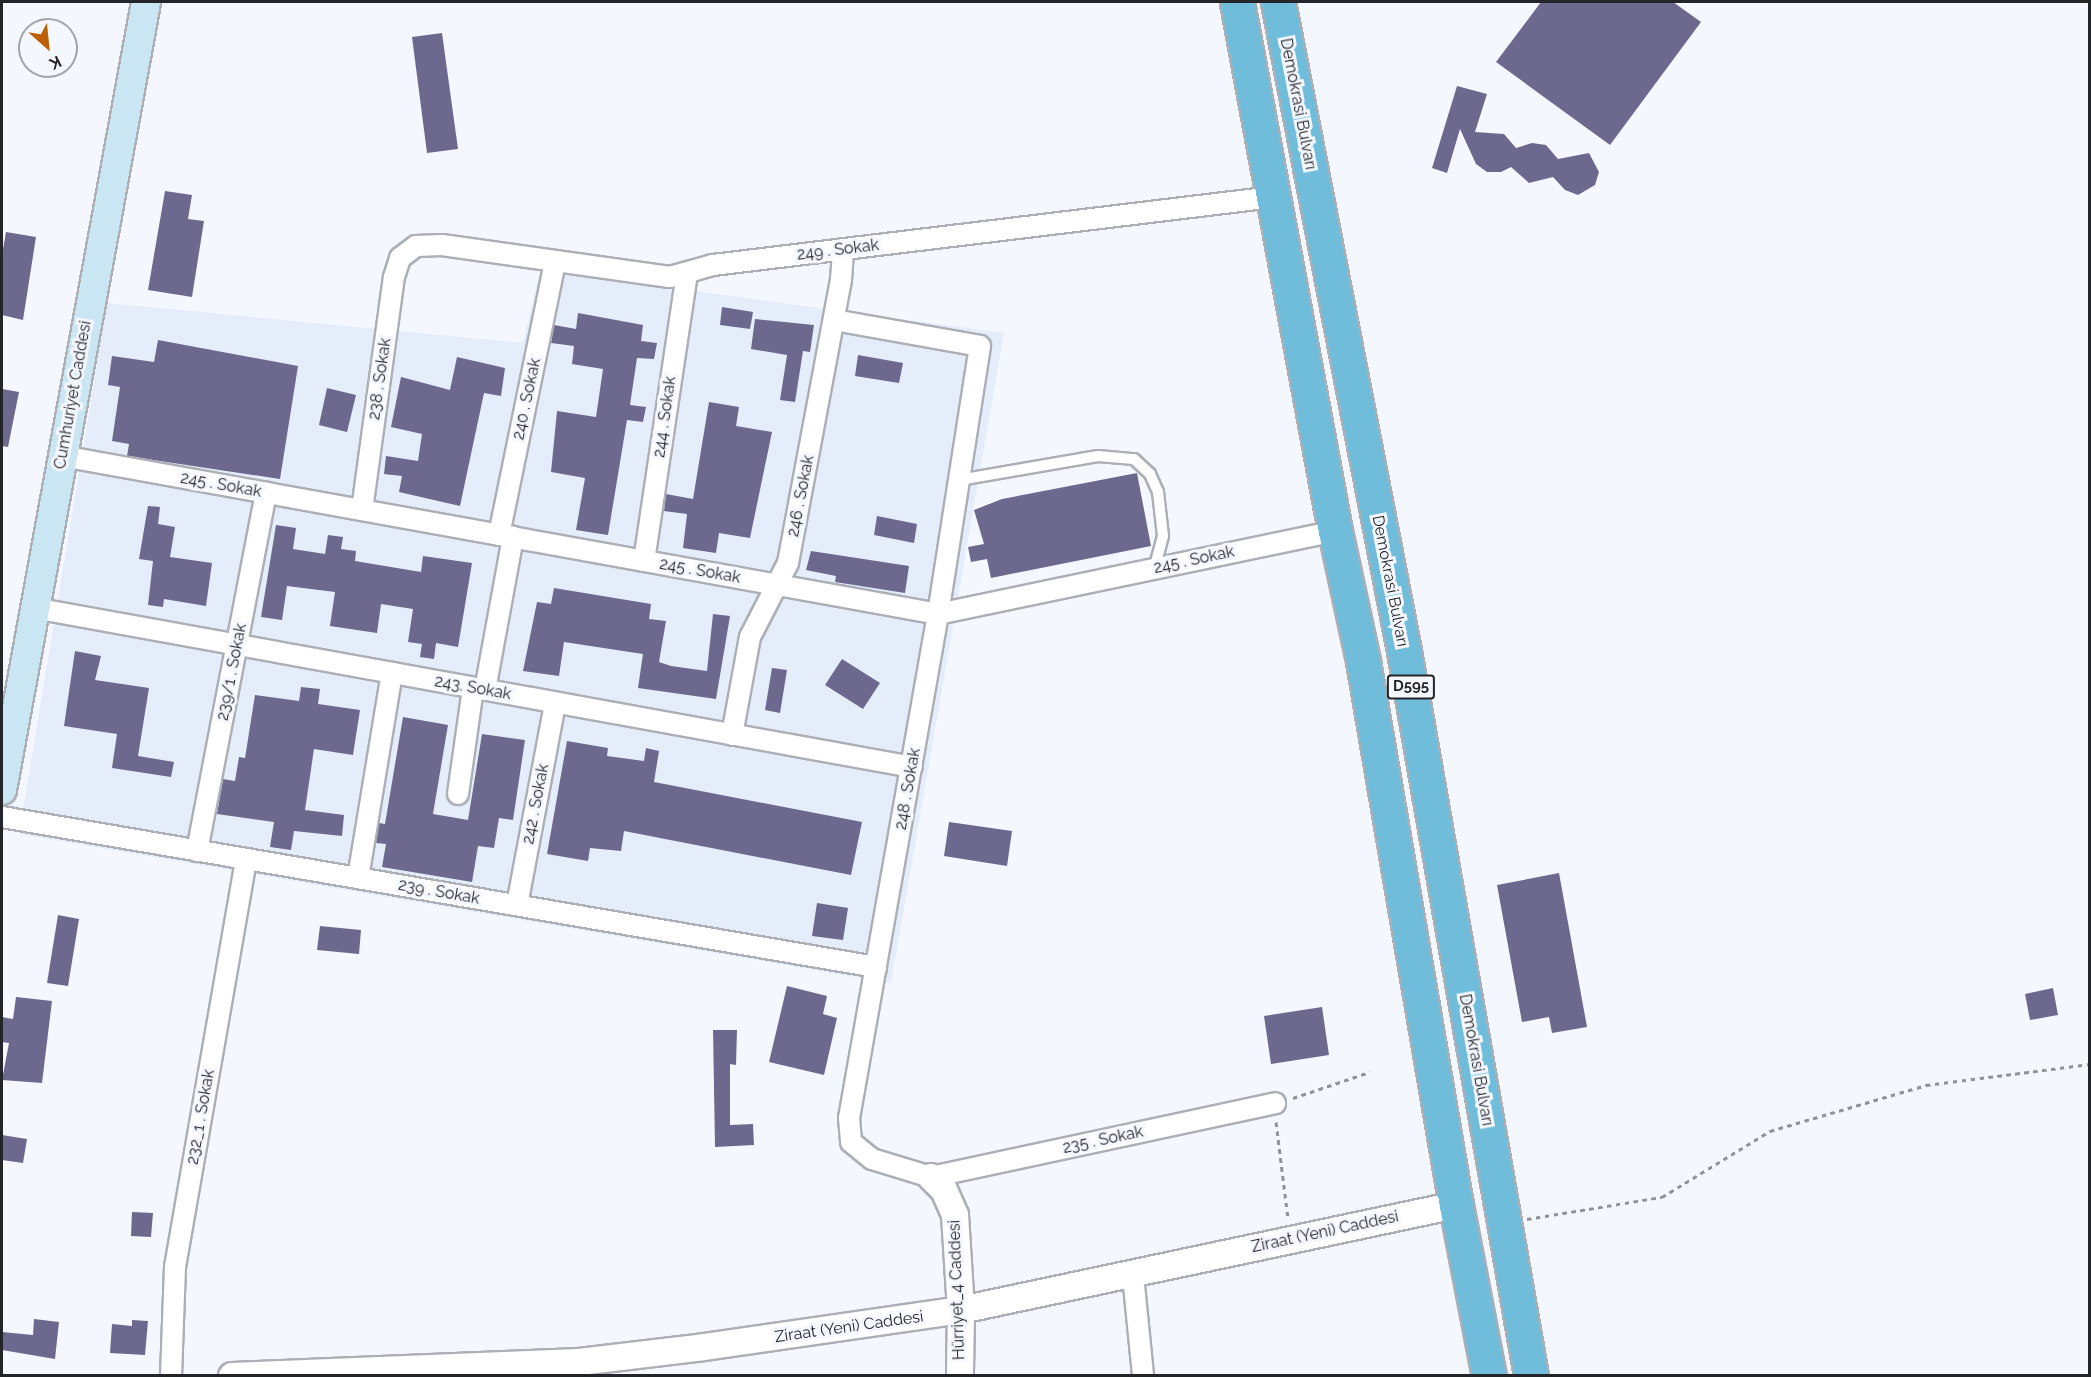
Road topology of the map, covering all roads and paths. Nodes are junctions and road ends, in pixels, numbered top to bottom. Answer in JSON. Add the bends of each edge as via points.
{"nodes":[{"id":1,"x":146,"y":2,"type":"edge"},
{"id":2,"x":1237,"y":2,"type":"edge"},
{"id":3,"x":1278,"y":2,"type":"edge"},
{"id":4,"x":1273,"y":197,"type":"junction"},
{"id":5,"x":843,"y":249,"type":"junction"},
{"id":6,"x":406,"y":251,"type":"joint"},
{"id":7,"x":555,"y":262,"type":"junction"},
{"id":8,"x":687,"y":273,"type":"junction"},
{"id":9,"x":834,"y":320,"type":"junction"},
{"id":10,"x":62,"y":456,"type":"junction"},
{"id":11,"x":959,"y":480,"type":"junction"},
{"id":12,"x":266,"y":493,"type":"junction"},
{"id":13,"x":362,"y":510,"type":"junction"},
{"id":14,"x":1335,"y":531,"type":"junction"},
{"id":15,"x":506,"y":536,"type":"junction"},
{"id":16,"x":644,"y":561,"type":"junction"},
{"id":17,"x":1154,"y":569,"type":"junction"},
{"id":18,"x":778,"y":585,"type":"junction"},
{"id":19,"x":34,"y":608,"type":"junction"},
{"id":20,"x":938,"y":614,"type":"junction"},
{"id":21,"x":237,"y":644,"type":"junction"},
{"id":22,"x":392,"y":673,"type":"junction"},
{"id":23,"x":479,"y":689,"type":"junction"},
{"id":24,"x":555,"y":703,"type":"junction"},
{"id":25,"x":732,"y":735,"type":"junction"},
{"id":26,"x":912,"y":767,"type":"junction"},
{"id":27,"x":2,"y":790,"type":"edge"},
{"id":28,"x":458,"y":794,"type":"dead end"},
{"id":29,"x":2,"y":817,"type":"edge"},
{"id":30,"x":197,"y":851,"type":"junction"},
{"id":31,"x":246,"y":860,"type":"junction"},
{"id":32,"x":358,"y":878,"type":"junction"},
{"id":33,"x":517,"y":905,"type":"junction"},
{"id":34,"x":876,"y":967,"type":"junction"},
{"id":35,"x":2090,"y":1064,"type":"edge"},
{"id":36,"x":1370,"y":1072,"type":"dead end"},
{"id":37,"x":1275,"y":1103,"type":"junction"},
{"id":38,"x":932,"y":1177,"type":"junction"},
{"id":39,"x":1456,"y":1205,"type":"junction"},
{"id":40,"x":1504,"y":1223,"type":"junction"},
{"id":41,"x":1290,"y":1239,"type":"junction"},
{"id":42,"x":1133,"y":1275,"type":"junction"},
{"id":43,"x":961,"y":1310,"type":"junction"},
{"id":44,"x":171,"y":1376,"type":"edge"},
{"id":45,"x":232,"y":1376,"type":"edge"},
{"id":46,"x":960,"y":1376,"type":"edge"},
{"id":47,"x":1143,"y":1376,"type":"edge"},
{"id":48,"x":1489,"y":1376,"type":"edge"},
{"id":49,"x":1532,"y":1376,"type":"edge"}],
"edges":[{"from":1,"to":10,"type":"main road","name":"Cumhuriyet Caddesi"},
{"from":2,"to":4,"type":"highway","number":"D595"},
{"from":3,"to":40,"type":"highway","name":"Demokrasi Bulvarı","number":"D595","via":[[1404,651]]},
{"from":4,"to":5,"type":"street","name":"249 . Sokak"},
{"from":4,"to":14,"type":"highway","number":"D595"},
{"from":5,"to":8,"type":"street","name":"249 . Sokak","via":[[713,265]]},
{"from":5,"to":9,"type":"street","name":"246 . Sokak"},
{"from":6,"to":7,"type":"street","name":"249 . Sokak","via":[[442,246]]},
{"from":6,"to":13,"type":"street","name":"238 . Sokak","via":[[394,277]]},
{"from":7,"to":8,"type":"street","name":"249 . Sokak","via":[[656,277]]},
{"from":7,"to":15,"type":"street","name":"240 . Sokak"},
{"from":8,"to":16,"type":"street","name":"244 . Sokak"},
{"from":9,"to":11,"type":"street","name":"248 . Sokak","via":[[980,346]]},
{"from":9,"to":18,"type":"street","name":"246 . Sokak","via":[[788,563]]},
{"from":10,"to":12,"type":"street","name":"245 . Sokak"},
{"from":10,"to":19,"type":"main road","name":"Cumhuriyet Caddesi"},
{"from":11,"to":17,"type":"lane","via":[[1098,456],[1134,459],[1150,474],[1158,492],[1163,536]]},
{"from":11,"to":20,"type":"street","name":"248 . Sokak"},
{"from":12,"to":13,"type":"street","name":"245 . Sokak"},
{"from":12,"to":21,"type":"street","name":"239/1 . Sokak"},
{"from":13,"to":15,"type":"street","name":"245 . Sokak"},
{"from":14,"to":17,"type":"street","name":"245 . Sokak"},
{"from":14,"to":39,"type":"highway","number":"D595","via":[[1363,661]]},
{"from":15,"to":16,"type":"street","name":"245 . Sokak"},
{"from":15,"to":23,"type":"street","name":"240 . Sokak"},
{"from":16,"to":18,"type":"street","name":"245 . Sokak"},
{"from":17,"to":20,"type":"street","name":"245 . Sokak"},
{"from":18,"to":20,"type":"street","name":"245 . Sokak"},
{"from":18,"to":25,"type":"street","name":"246 . Sokak","via":[[762,608],[750,637]]},
{"from":19,"to":21,"type":"street","name":"243. Sokak"},
{"from":19,"to":27,"type":"main road","name":"Cumhuriyet Caddesi"},
{"from":20,"to":26,"type":"street","name":"248 . Sokak"},
{"from":21,"to":22,"type":"street","name":"243. Sokak"},
{"from":21,"to":30,"type":"street","name":"239/1 . Sokak"},
{"from":22,"to":23,"type":"street","name":"243. Sokak"},
{"from":22,"to":32,"type":"street"},
{"from":23,"to":24,"type":"street","name":"243. Sokak"},
{"from":23,"to":28,"type":"street","name":"240 . Sokak"},
{"from":24,"to":25,"type":"street","name":"243. Sokak"},
{"from":24,"to":33,"type":"street","name":"242 . Sokak"},
{"from":25,"to":26,"type":"street","name":"243. Sokak"},
{"from":26,"to":34,"type":"street","name":"248 . Sokak"},
{"from":29,"to":30,"type":"street","name":"239 . Sokak"},
{"from":30,"to":31,"type":"street","name":"239 . Sokak"},
{"from":31,"to":32,"type":"street","name":"239 . Sokak"},
{"from":31,"to":44,"type":"street","name":"232_1 . Sokak","via":[[175,1267]]},
{"from":32,"to":33,"type":"street","name":"239 . Sokak"},
{"from":33,"to":34,"type":"street","name":"239 . Sokak"},
{"from":34,"to":38,"type":"street","name":"248 . Sokak","via":[[849,1118],[852,1142],[872,1159]]},
{"from":35,"to":40,"type":"path","via":[[1926,1085],[1770,1131],[1662,1197]]},
{"from":36,"to":37,"type":"path"},
{"from":37,"to":38,"type":"street","name":"235 . Sokak"},
{"from":37,"to":41,"type":"path"},
{"from":38,"to":43,"type":"street","name":"Hürriyet_4 Caddesi","via":[[951,1202],[955,1215]]},
{"from":39,"to":41,"type":"street","name":"Ziraat (Yeni) Caddesi"},
{"from":39,"to":48,"type":"highway","number":"D595"},
{"from":40,"to":49,"type":"highway","name":"Demokrasi Bulvarı","number":"D595"},
{"from":41,"to":42,"type":"street","name":"Ziraat (Yeni) Caddesi"},
{"from":42,"to":43,"type":"street","name":"Ziraat (Yeni) Caddesi"},
{"from":42,"to":47,"type":"street"},
{"from":43,"to":45,"type":"street","name":"Ziraat (Yeni) Caddesi","via":[[579,1362]]},
{"from":43,"to":46,"type":"street","name":"Hürriyet_4 Caddesi"}]}
